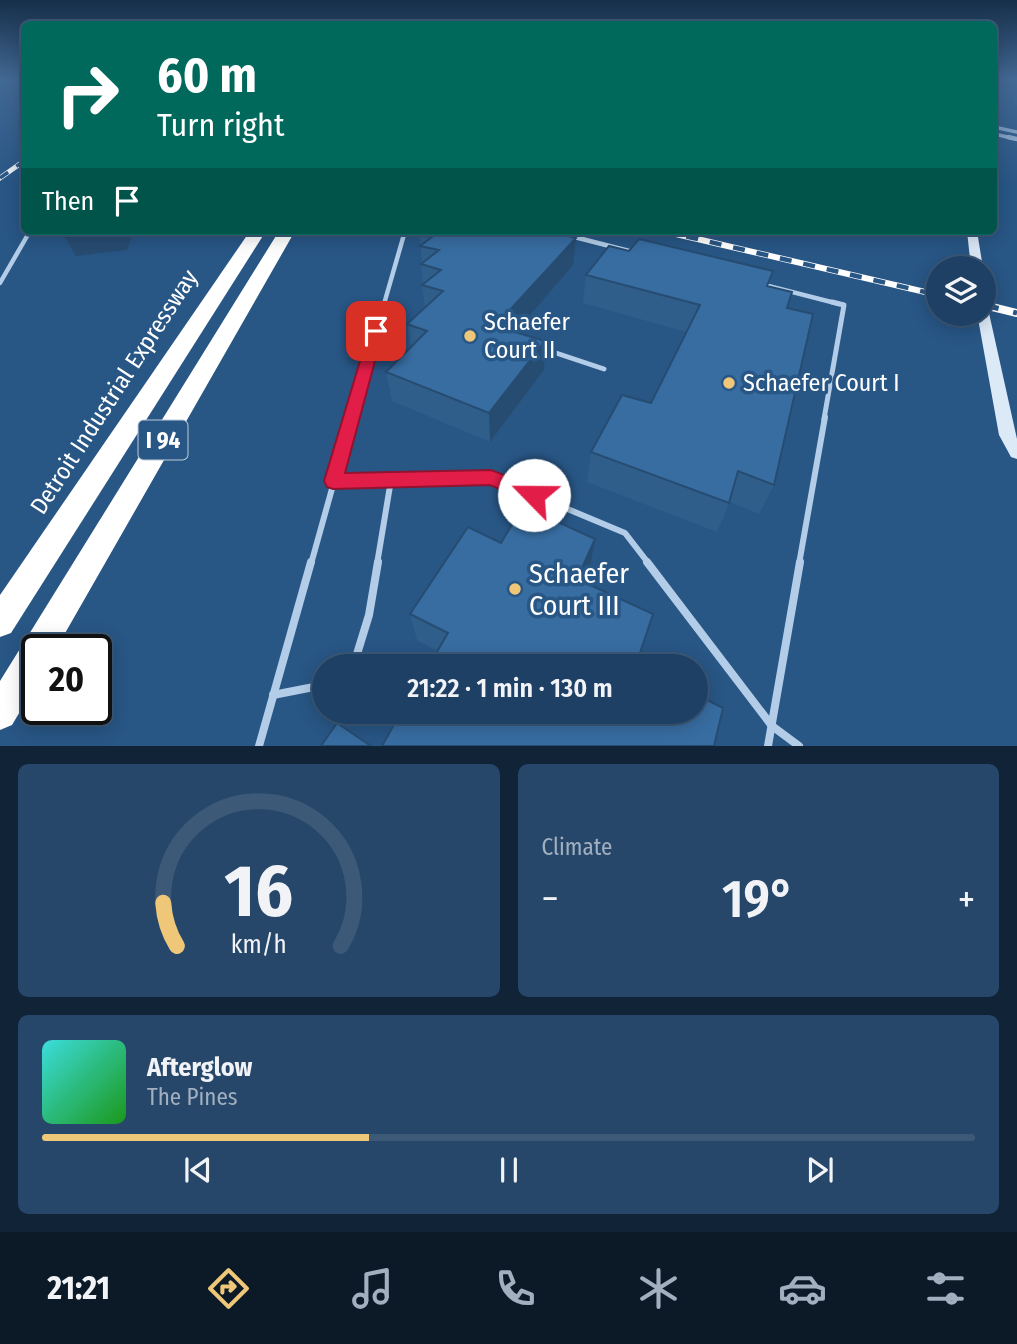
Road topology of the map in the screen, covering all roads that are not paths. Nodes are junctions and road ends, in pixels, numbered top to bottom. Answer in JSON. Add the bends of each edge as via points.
{"nodes":[{"id":1,"x":997,"y":128,"type":"edge"},
{"id":2,"x":1017,"y":132,"type":"edge"},
{"id":3,"x":997,"y":135,"type":"edge"},
{"id":4,"x":1017,"y":139,"type":"edge"},
{"id":5,"x":28,"y":235,"type":"edge"},
{"id":6,"x":255,"y":235,"type":"edge"},
{"id":7,"x":285,"y":235,"type":"edge"},
{"id":8,"x":404,"y":235,"type":"edge"},
{"id":9,"x":566,"y":235,"type":"edge"},
{"id":10,"x":973,"y":235,"type":"edge"},
{"id":11,"x":644,"y":255,"type":"edge"},
{"id":12,"x":975,"y":256,"type":"edge"},
{"id":13,"x":751,"y":281,"type":"edge"},
{"id":14,"x":0,"y":283,"type":"edge"},
{"id":15,"x":986,"y":326,"type":"edge"},
{"id":16,"x":553,"y":352,"type":"dead end"},
{"id":17,"x":604,"y":369,"type":"dead end"},
{"id":18,"x":1017,"y":453,"type":"edge"},
{"id":19,"x":391,"y":480,"type":"junction"},
{"id":20,"x":333,"y":481,"type":"junction"},
{"id":21,"x":0,"y":622,"type":"edge"},
{"id":22,"x":47,"y":634,"type":"edge"},
{"id":23,"x":357,"y":654,"type":"edge"},
{"id":24,"x":21,"y":677,"type":"edge"},
{"id":25,"x":312,"y":687,"type":"edge"},
{"id":26,"x":273,"y":695,"type":"junction"},
{"id":27,"x":0,"y":713,"type":"edge"},
{"id":28,"x":772,"y":726,"type":"junction"},
{"id":29,"x":259,"y":746,"type":"edge"},
{"id":30,"x":768,"y":746,"type":"edge"},
{"id":31,"x":799,"y":746,"type":"edge"}],
"edges":[{"from":1,"to":2,"type":"street"},
{"from":3,"to":4,"type":"street"},
{"from":5,"to":14,"type":"lane"},
{"from":6,"to":21,"type":"highway","name":"Detroit Industrial Expressway","number":"I 94"},
{"from":7,"to":22,"type":"highway","number":"I 94"},
{"from":8,"to":20,"type":"lane"},
{"from":9,"to":11,"type":"lane"},
{"from":10,"to":12,"type":"main road"},
{"from":13,"to":28,"type":"lane","via":[[844,305]]},
{"from":15,"to":18,"type":"main road","via":[[1007,435]]},
{"from":16,"to":17,"type":"lane"},
{"from":19,"to":20,"type":"lane"},
{"from":19,"to":23,"type":"lane","via":[[369,615]]},
{"from":19,"to":28,"type":"lane","via":[[491,477],[625,533]]},
{"from":20,"to":26,"type":"lane"},
{"from":24,"to":27,"type":"highway","number":"I 94"},
{"from":25,"to":26,"type":"lane"},
{"from":26,"to":29,"type":"lane"},
{"from":28,"to":30,"type":"lane"},
{"from":28,"to":31,"type":"lane"}]}
